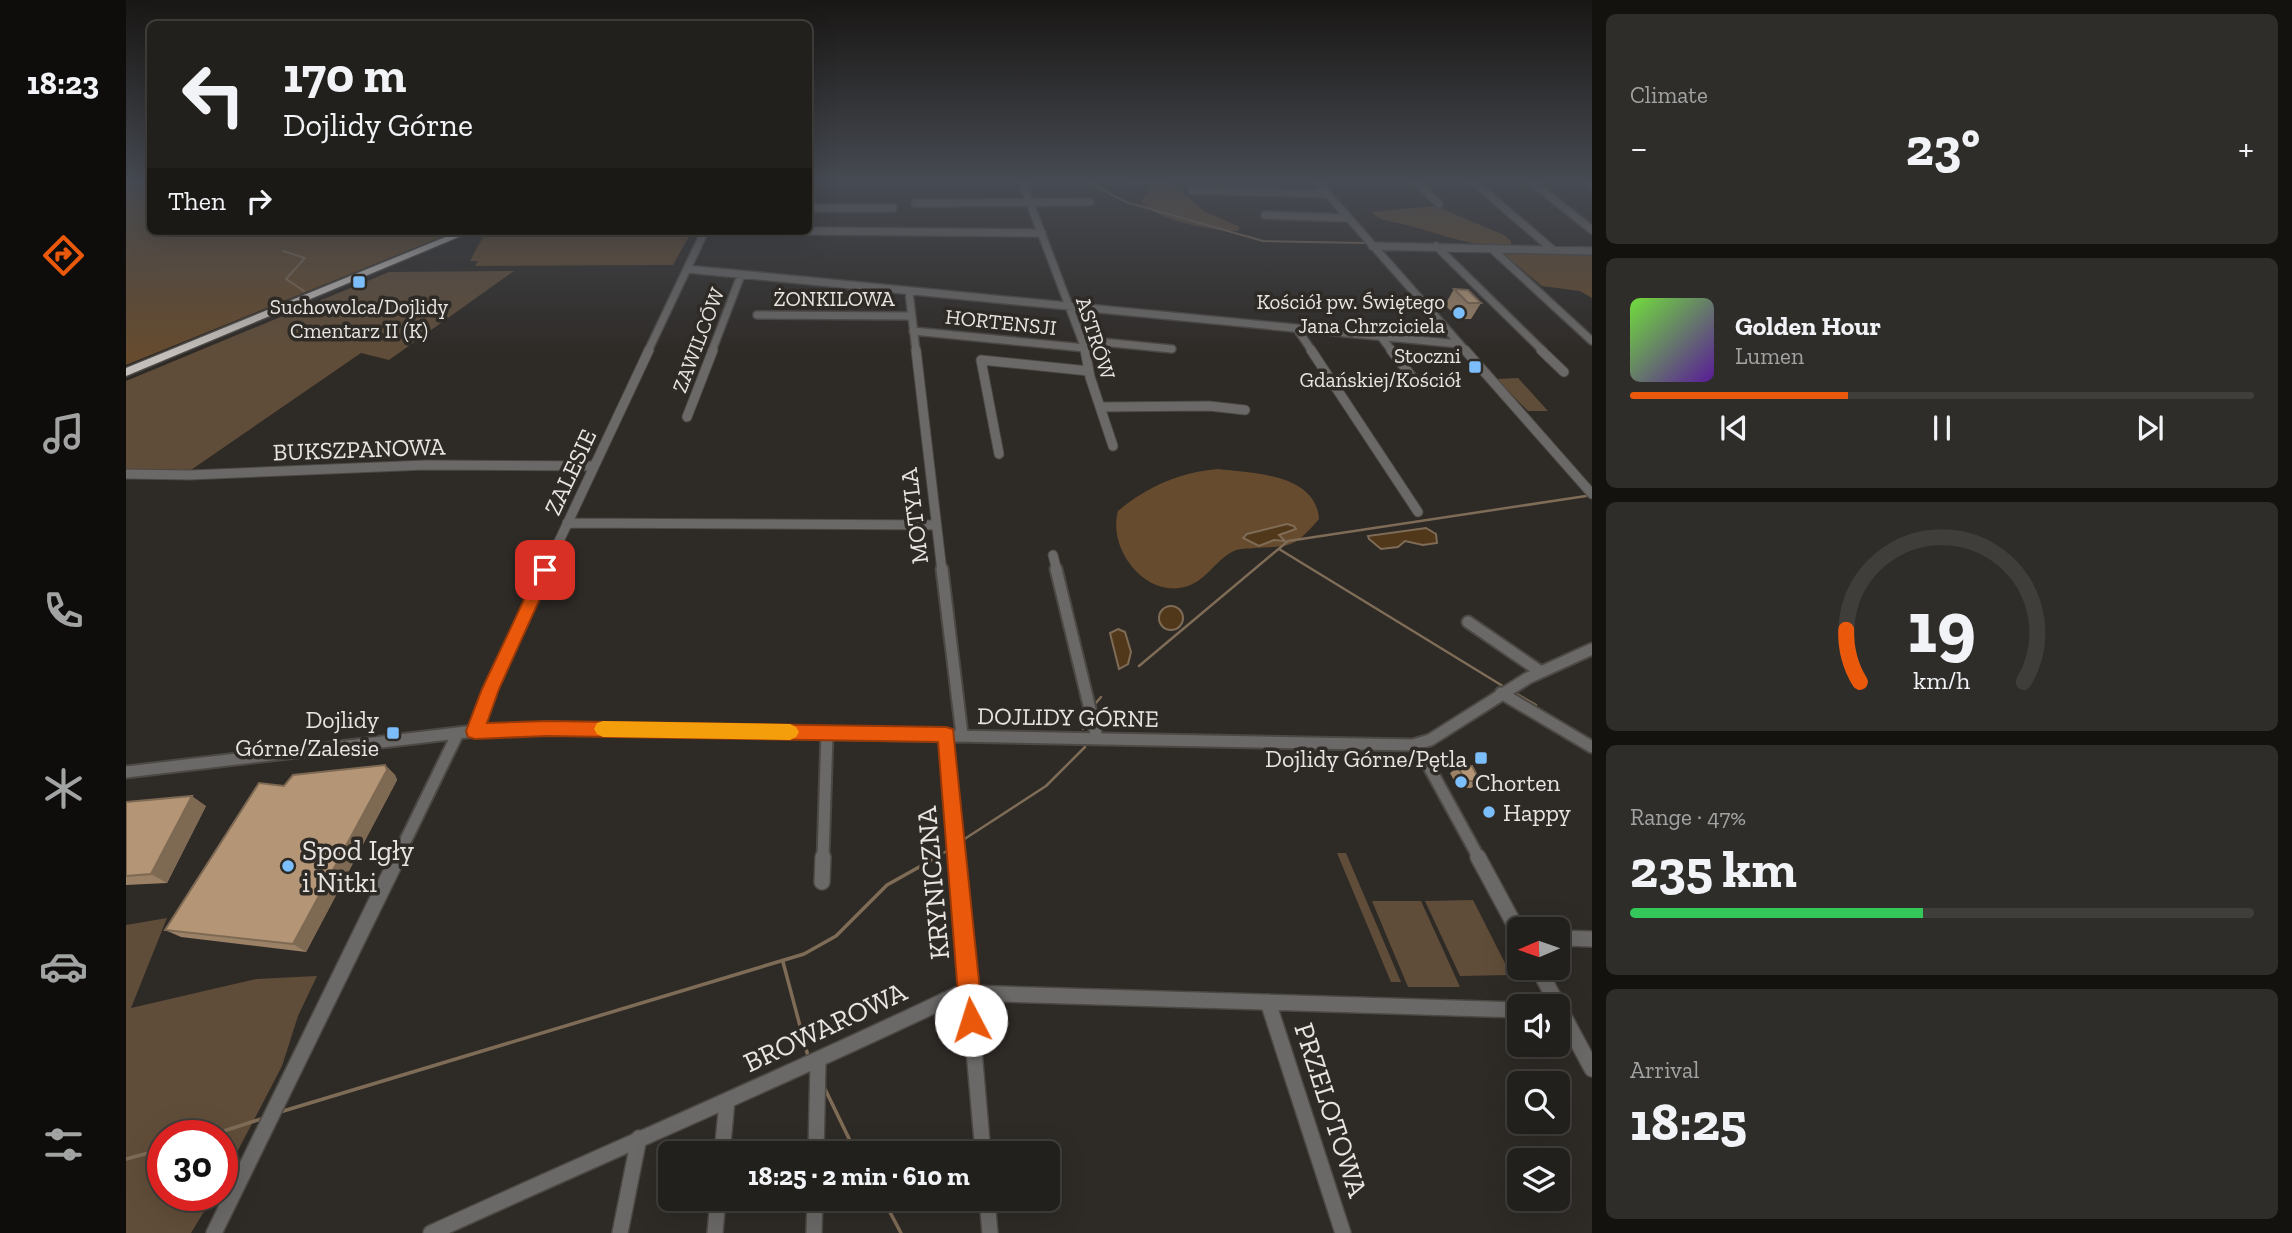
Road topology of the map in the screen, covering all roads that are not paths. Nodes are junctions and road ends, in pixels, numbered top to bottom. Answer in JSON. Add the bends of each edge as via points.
{"nodes":[{"id":1,"x":447,"y":240,"type":"edge"},
{"id":2,"x":701,"y":240,"type":"edge"},
{"id":3,"x":1044,"y":240,"type":"edge"},
{"id":4,"x":1366,"y":240,"type":"edge"},
{"id":5,"x":1541,"y":240,"type":"edge"},
{"id":6,"x":1372,"y":246,"type":"junction"},
{"id":7,"x":1436,"y":246,"type":"junction"},
{"id":8,"x":1491,"y":248,"type":"junction"},
{"id":9,"x":1553,"y":250,"type":"junction"},
{"id":10,"x":1592,"y":251,"type":"edge"},
{"id":11,"x":687,"y":269,"type":"junction"},
{"id":12,"x":741,"y":275,"type":"junction"},
{"id":13,"x":908,"y":292,"type":"junction"},
{"id":14,"x":1068,"y":307,"type":"junction"},
{"id":15,"x":757,"y":315,"type":"dead end"},
{"id":16,"x":911,"y":316,"type":"junction"},
{"id":17,"x":1297,"y":329,"type":"junction"},
{"id":18,"x":913,"y":331,"type":"junction"},
{"id":19,"x":1382,"y":338,"type":"junction"},
{"id":20,"x":1592,"y":341,"type":"edge"},
{"id":21,"x":1084,"y":344,"type":"junction"},
{"id":22,"x":1459,"y":344,"type":"junction"},
{"id":23,"x":1172,"y":349,"type":"dead end"},
{"id":24,"x":1089,"y":371,"type":"junction"},
{"id":25,"x":126,"y":372,"type":"edge"},
{"id":26,"x":1564,"y":372,"type":"dead end"},
{"id":27,"x":1416,"y":382,"type":"dead end"},
{"id":28,"x":1100,"y":407,"type":"junction"},
{"id":29,"x":1245,"y":410,"type":"dead end"},
{"id":30,"x":687,"y":417,"type":"dead end"},
{"id":31,"x":1113,"y":446,"type":"dead end"},
{"id":32,"x":999,"y":454,"type":"dead end"},
{"id":33,"x":594,"y":466,"type":"junction"},
{"id":34,"x":126,"y":474,"type":"edge"},
{"id":35,"x":1592,"y":494,"type":"edge"},
{"id":36,"x":1418,"y":512,"type":"dead end"},
{"id":37,"x":568,"y":523,"type":"junction"},
{"id":38,"x":936,"y":525,"type":"junction"},
{"id":39,"x":1053,"y":555,"type":"dead end"},
{"id":40,"x":1468,"y":622,"type":"dead end"},
{"id":41,"x":1592,"y":649,"type":"edge"},
{"id":42,"x":1538,"y":670,"type":"junction"},
{"id":43,"x":1501,"y":693,"type":"junction"},
{"id":44,"x":475,"y":731,"type":"junction"},
{"id":45,"x":458,"y":733,"type":"junction"},
{"id":46,"x":827,"y":733,"type":"junction"},
{"id":47,"x":946,"y":734,"type":"junction"},
{"id":48,"x":962,"y":735,"type":"junction"},
{"id":49,"x":1097,"y":738,"type":"junction"},
{"id":50,"x":1413,"y":745,"type":"junction"},
{"id":51,"x":1592,"y":747,"type":"edge"},
{"id":52,"x":126,"y":772,"type":"edge"},
{"id":53,"x":822,"y":881,"type":"dead end"},
{"id":54,"x":1510,"y":917,"type":"edge"},
{"id":55,"x":1570,"y":938,"type":"edge"},
{"id":56,"x":1592,"y":939,"type":"edge"},
{"id":57,"x":969,"y":993,"type":"junction"},
{"id":58,"x":1268,"y":1002,"type":"junction"},
{"id":59,"x":1507,"y":1010,"type":"edge"},
{"id":60,"x":1570,"y":1030,"type":"edge"},
{"id":61,"x":818,"y":1061,"type":"junction"},
{"id":62,"x":1592,"y":1069,"type":"edge"},
{"id":63,"x":727,"y":1101,"type":"junction"},
{"id":64,"x":639,"y":1138,"type":"junction"},
{"id":65,"x":723,"y":1141,"type":"edge"},
{"id":66,"x":816,"y":1141,"type":"edge"},
{"id":67,"x":982,"y":1141,"type":"edge"},
{"id":68,"x":717,"y":1211,"type":"edge"},
{"id":69,"x":815,"y":1211,"type":"edge"},
{"id":70,"x":988,"y":1211,"type":"edge"},
{"id":71,"x":214,"y":1233,"type":"edge"},
{"id":72,"x":431,"y":1233,"type":"edge"},
{"id":73,"x":620,"y":1233,"type":"edge"},
{"id":74,"x":715,"y":1233,"type":"edge"},
{"id":75,"x":814,"y":1233,"type":"edge"},
{"id":76,"x":990,"y":1233,"type":"edge"},
{"id":77,"x":1343,"y":1233,"type":"edge"}],
"edges":[{"from":1,"to":25,"type":"highway"},
{"from":2,"to":11,"type":"street","name":"ZALESIE"},
{"from":3,"to":14,"type":"street","name":"ASTRÓW"},
{"from":4,"to":6,"type":"street"},
{"from":5,"to":9,"type":"street"},
{"from":6,"to":7,"type":"street"},
{"from":6,"to":22,"type":"street"},
{"from":7,"to":8,"type":"street"},
{"from":7,"to":26,"type":"street"},
{"from":8,"to":9,"type":"street"},
{"from":8,"to":20,"type":"street"},
{"from":9,"to":10,"type":"street"},
{"from":11,"to":12,"type":"street"},
{"from":11,"to":33,"type":"street","name":"ZALESIE"},
{"from":12,"to":13,"type":"street"},
{"from":12,"to":30,"type":"street","name":"ZAWILCÓW"},
{"from":13,"to":14,"type":"street"},
{"from":13,"to":16,"type":"street","name":"MOTYLA"},
{"from":14,"to":17,"type":"street"},
{"from":14,"to":21,"type":"street","name":"ASTRÓW"},
{"from":15,"to":16,"type":"street","name":"ŻONKILOWA"},
{"from":16,"to":18,"type":"street","name":"MOTYLA"},
{"from":17,"to":19,"type":"street"},
{"from":17,"to":36,"type":"street"},
{"from":18,"to":21,"type":"street","name":"HORTENSJI"},
{"from":18,"to":38,"type":"street","name":"MOTYLA"},
{"from":19,"to":22,"type":"street"},
{"from":19,"to":27,"type":"street"},
{"from":21,"to":23,"type":"street","name":"HORTENSJI"},
{"from":21,"to":24,"type":"street","name":"ASTRÓW"},
{"from":22,"to":35,"type":"street"},
{"from":24,"to":28,"type":"street","name":"ASTRÓW"},
{"from":24,"to":32,"type":"street","via":[[981,360]]},
{"from":28,"to":29,"type":"street"},
{"from":28,"to":31,"type":"street","name":"ASTRÓW"},
{"from":33,"to":34,"type":"street","name":"BUKSZPANOWA","via":[[426,465]]},
{"from":33,"to":37,"type":"street","name":"ZALESIE"},
{"from":37,"to":38,"type":"street"},
{"from":37,"to":44,"type":"street","name":"ZALESIE"},
{"from":38,"to":48,"type":"street","name":"MOTYLA"},
{"from":39,"to":49,"type":"street"},
{"from":40,"to":42,"type":"street"},
{"from":41,"to":42,"type":"street","name":"DOJLIDY GÓRNE"},
{"from":42,"to":43,"type":"street","name":"DOJLIDY GÓRNE"},
{"from":43,"to":50,"type":"street","name":"DOJLIDY GÓRNE","via":[[1437,736]]},
{"from":43,"to":51,"type":"street"},
{"from":44,"to":45,"type":"street","name":"DOJLIDY GÓRNE"},
{"from":44,"to":46,"type":"street","name":"DOJLIDY GÓRNE"},
{"from":45,"to":52,"type":"street","name":"DOJLIDY GÓRNE"},
{"from":45,"to":71,"type":"street"},
{"from":46,"to":47,"type":"street","name":"DOJLIDY GÓRNE"},
{"from":46,"to":53,"type":"street"},
{"from":47,"to":48,"type":"street","name":"DOJLIDY GÓRNE"},
{"from":47,"to":57,"type":"street","name":"KRYNICZNA"},
{"from":48,"to":49,"type":"street","name":"DOJLIDY GÓRNE"},
{"from":49,"to":50,"type":"street","name":"DOJLIDY GÓRNE"},
{"from":50,"to":54,"type":"street"},
{"from":55,"to":56,"type":"street"},
{"from":57,"to":58,"type":"street","name":"BROWAROWA"},
{"from":57,"to":61,"type":"street","name":"BROWAROWA","via":[[956,995]]},
{"from":57,"to":67,"type":"street","name":"KRYNICZNA"},
{"from":58,"to":59,"type":"street","name":"BROWAROWA"},
{"from":58,"to":77,"type":"street","name":"PRZELOTOWA"},
{"from":60,"to":62,"type":"street"},
{"from":61,"to":63,"type":"street","name":"BROWAROWA"},
{"from":61,"to":66,"type":"street"},
{"from":63,"to":64,"type":"street","name":"BROWAROWA"},
{"from":63,"to":65,"type":"street"},
{"from":64,"to":72,"type":"street","name":"BROWAROWA"},
{"from":64,"to":73,"type":"street"},
{"from":68,"to":74,"type":"street"},
{"from":69,"to":75,"type":"street"},
{"from":70,"to":76,"type":"street"}]}
